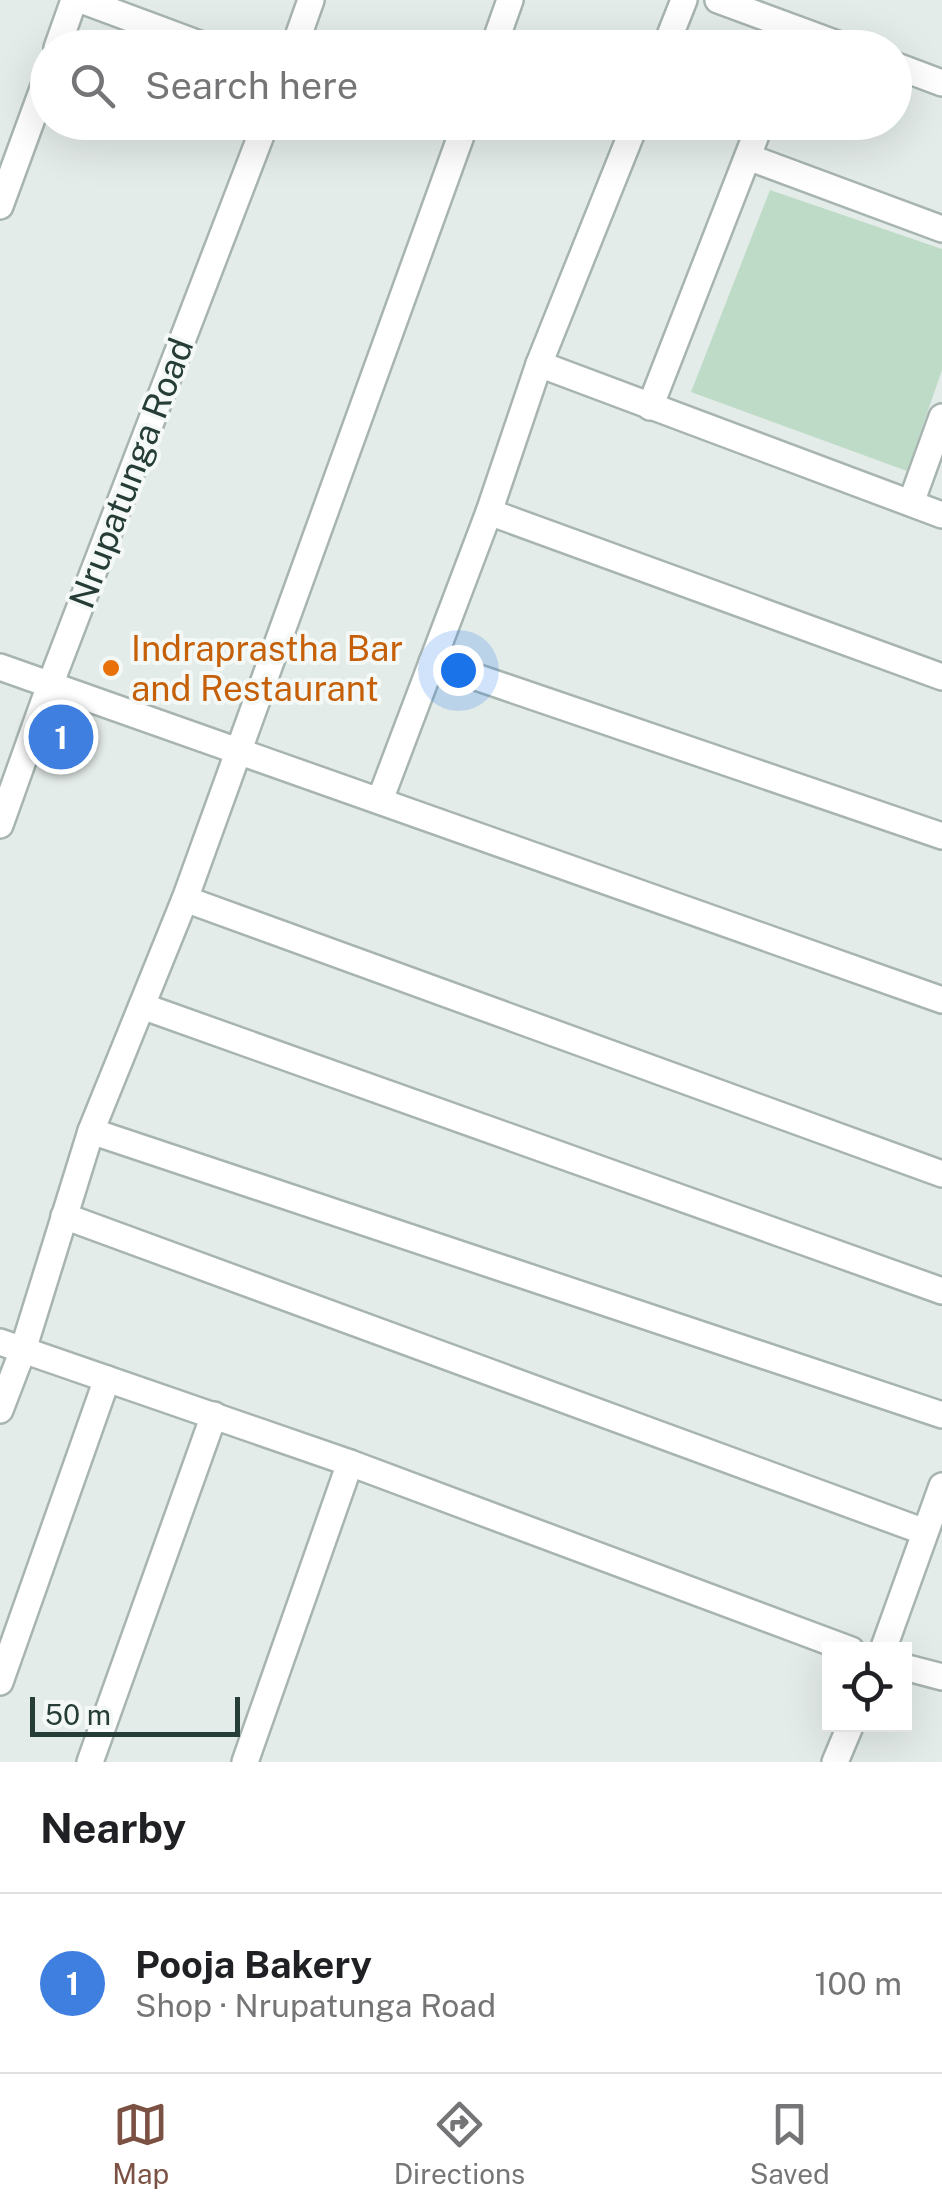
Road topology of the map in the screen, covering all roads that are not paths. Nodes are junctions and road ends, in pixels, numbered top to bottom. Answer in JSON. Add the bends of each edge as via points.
{"nodes":[{"id":1,"x":78,"y":0,"type":"edge"},
{"id":2,"x":311,"y":0,"type":"edge"},
{"id":3,"x":510,"y":0,"type":"edge"},
{"id":4,"x":684,"y":0,"type":"edge"},
{"id":5,"x":718,"y":0,"type":"edge"},
{"id":6,"x":65,"y":30,"type":"edge"},
{"id":7,"x":160,"y":30,"type":"edge"},
{"id":8,"x":300,"y":30,"type":"edge"},
{"id":9,"x":499,"y":30,"type":"edge"},
{"id":10,"x":672,"y":30,"type":"edge"},
{"id":11,"x":778,"y":30,"type":"edge"},
{"id":12,"x":912,"y":72,"type":"edge"},
{"id":13,"x":942,"y":83,"type":"edge"},
{"id":14,"x":30,"y":124,"type":"edge"},
{"id":15,"x":259,"y":140,"type":"edge"},
{"id":16,"x":460,"y":140,"type":"edge"},
{"id":17,"x":629,"y":140,"type":"edge"},
{"id":18,"x":754,"y":140,"type":"edge"},
{"id":19,"x":748,"y":157,"type":"junction"},
{"id":20,"x":0,"y":206,"type":"edge"},
{"id":21,"x":942,"y":229,"type":"edge"},
{"id":22,"x":539,"y":364,"type":"junction"},
{"id":23,"x":650,"y":408,"type":"junction"},
{"id":24,"x":942,"y":417,"type":"edge"},
{"id":25,"x":911,"y":503,"type":"junction"},
{"id":26,"x":490,"y":512,"type":"junction"},
{"id":27,"x":942,"y":515,"type":"edge"},
{"id":28,"x":432,"y":662,"type":"junction"},
{"id":29,"x":0,"y":667,"type":"edge"},
{"id":30,"x":942,"y":677,"type":"edge"},
{"id":31,"x":50,"y":685,"type":"junction"},
{"id":32,"x":240,"y":750,"type":"junction"},
{"id":33,"x":380,"y":800,"type":"junction"},
{"id":34,"x":0,"y":825,"type":"edge"},
{"id":35,"x":942,"y":836,"type":"edge"},
{"id":36,"x":186,"y":899,"type":"junction"},
{"id":37,"x":942,"y":1000,"type":"edge"},
{"id":38,"x":142,"y":1006,"type":"junction"},
{"id":39,"x":91,"y":1131,"type":"junction"},
{"id":40,"x":942,"y":1174,"type":"edge"},
{"id":41,"x":64,"y":1216,"type":"junction"},
{"id":42,"x":942,"y":1291,"type":"edge"},
{"id":43,"x":12,"y":1346,"type":"edge"},
{"id":44,"x":107,"y":1379,"type":"junction"},
{"id":45,"x":0,"y":1410,"type":"edge"},
{"id":46,"x":214,"y":1415,"type":"junction"},
{"id":47,"x":942,"y":1415,"type":"edge"},
{"id":48,"x":350,"y":1463,"type":"junction"},
{"id":49,"x":942,"y":1486,"type":"edge"},
{"id":50,"x":925,"y":1532,"type":"junction"},
{"id":51,"x":830,"y":1642,"type":"edge"},
{"id":52,"x":886,"y":1642,"type":"edge"},
{"id":53,"x":912,"y":1669,"type":"edge"},
{"id":54,"x":942,"y":1677,"type":"edge"},
{"id":55,"x":0,"y":1682,"type":"edge"},
{"id":56,"x":848,"y":1732,"type":"edge"},
{"id":57,"x":90,"y":1762,"type":"edge"},
{"id":58,"x":245,"y":1762,"type":"edge"},
{"id":59,"x":835,"y":1762,"type":"edge"}],
"edges":[{"from":1,"to":6,"type":"street"},
{"from":1,"to":7,"type":"street"},
{"from":2,"to":8,"type":"street"},
{"from":3,"to":9,"type":"street"},
{"from":4,"to":10,"type":"street"},
{"from":5,"to":11,"type":"street"},
{"from":12,"to":13,"type":"street"},
{"from":14,"to":20,"type":"street"},
{"from":15,"to":31,"type":"street","name":"Nrupatunga Road"},
{"from":16,"to":32,"type":"street"},
{"from":17,"to":22,"type":"street"},
{"from":18,"to":19,"type":"street"},
{"from":19,"to":21,"type":"street"},
{"from":19,"to":23,"type":"street"},
{"from":22,"to":23,"type":"street"},
{"from":22,"to":26,"type":"street"},
{"from":23,"to":25,"type":"street"},
{"from":24,"to":25,"type":"street"},
{"from":25,"to":27,"type":"street"},
{"from":26,"to":28,"type":"street"},
{"from":26,"to":30,"type":"street"},
{"from":28,"to":33,"type":"street"},
{"from":28,"to":35,"type":"street"},
{"from":29,"to":31,"type":"street"},
{"from":31,"to":32,"type":"street"},
{"from":31,"to":34,"type":"street","name":"Nrupatunga Road"},
{"from":32,"to":33,"type":"street"},
{"from":32,"to":36,"type":"street"},
{"from":33,"to":37,"type":"street"},
{"from":36,"to":38,"type":"street"},
{"from":36,"to":40,"type":"street"},
{"from":38,"to":39,"type":"street"},
{"from":38,"to":42,"type":"street"},
{"from":39,"to":41,"type":"street"},
{"from":39,"to":47,"type":"street"},
{"from":41,"to":43,"type":"street"},
{"from":41,"to":50,"type":"street"},
{"from":43,"to":44,"type":"street"},
{"from":43,"to":45,"type":"street"},
{"from":44,"to":46,"type":"street"},
{"from":44,"to":55,"type":"street"},
{"from":46,"to":48,"type":"street"},
{"from":46,"to":57,"type":"street"},
{"from":48,"to":51,"type":"street"},
{"from":48,"to":58,"type":"street"},
{"from":49,"to":50,"type":"street"},
{"from":50,"to":52,"type":"street"},
{"from":53,"to":54,"type":"street"},
{"from":56,"to":59,"type":"street"}]}
